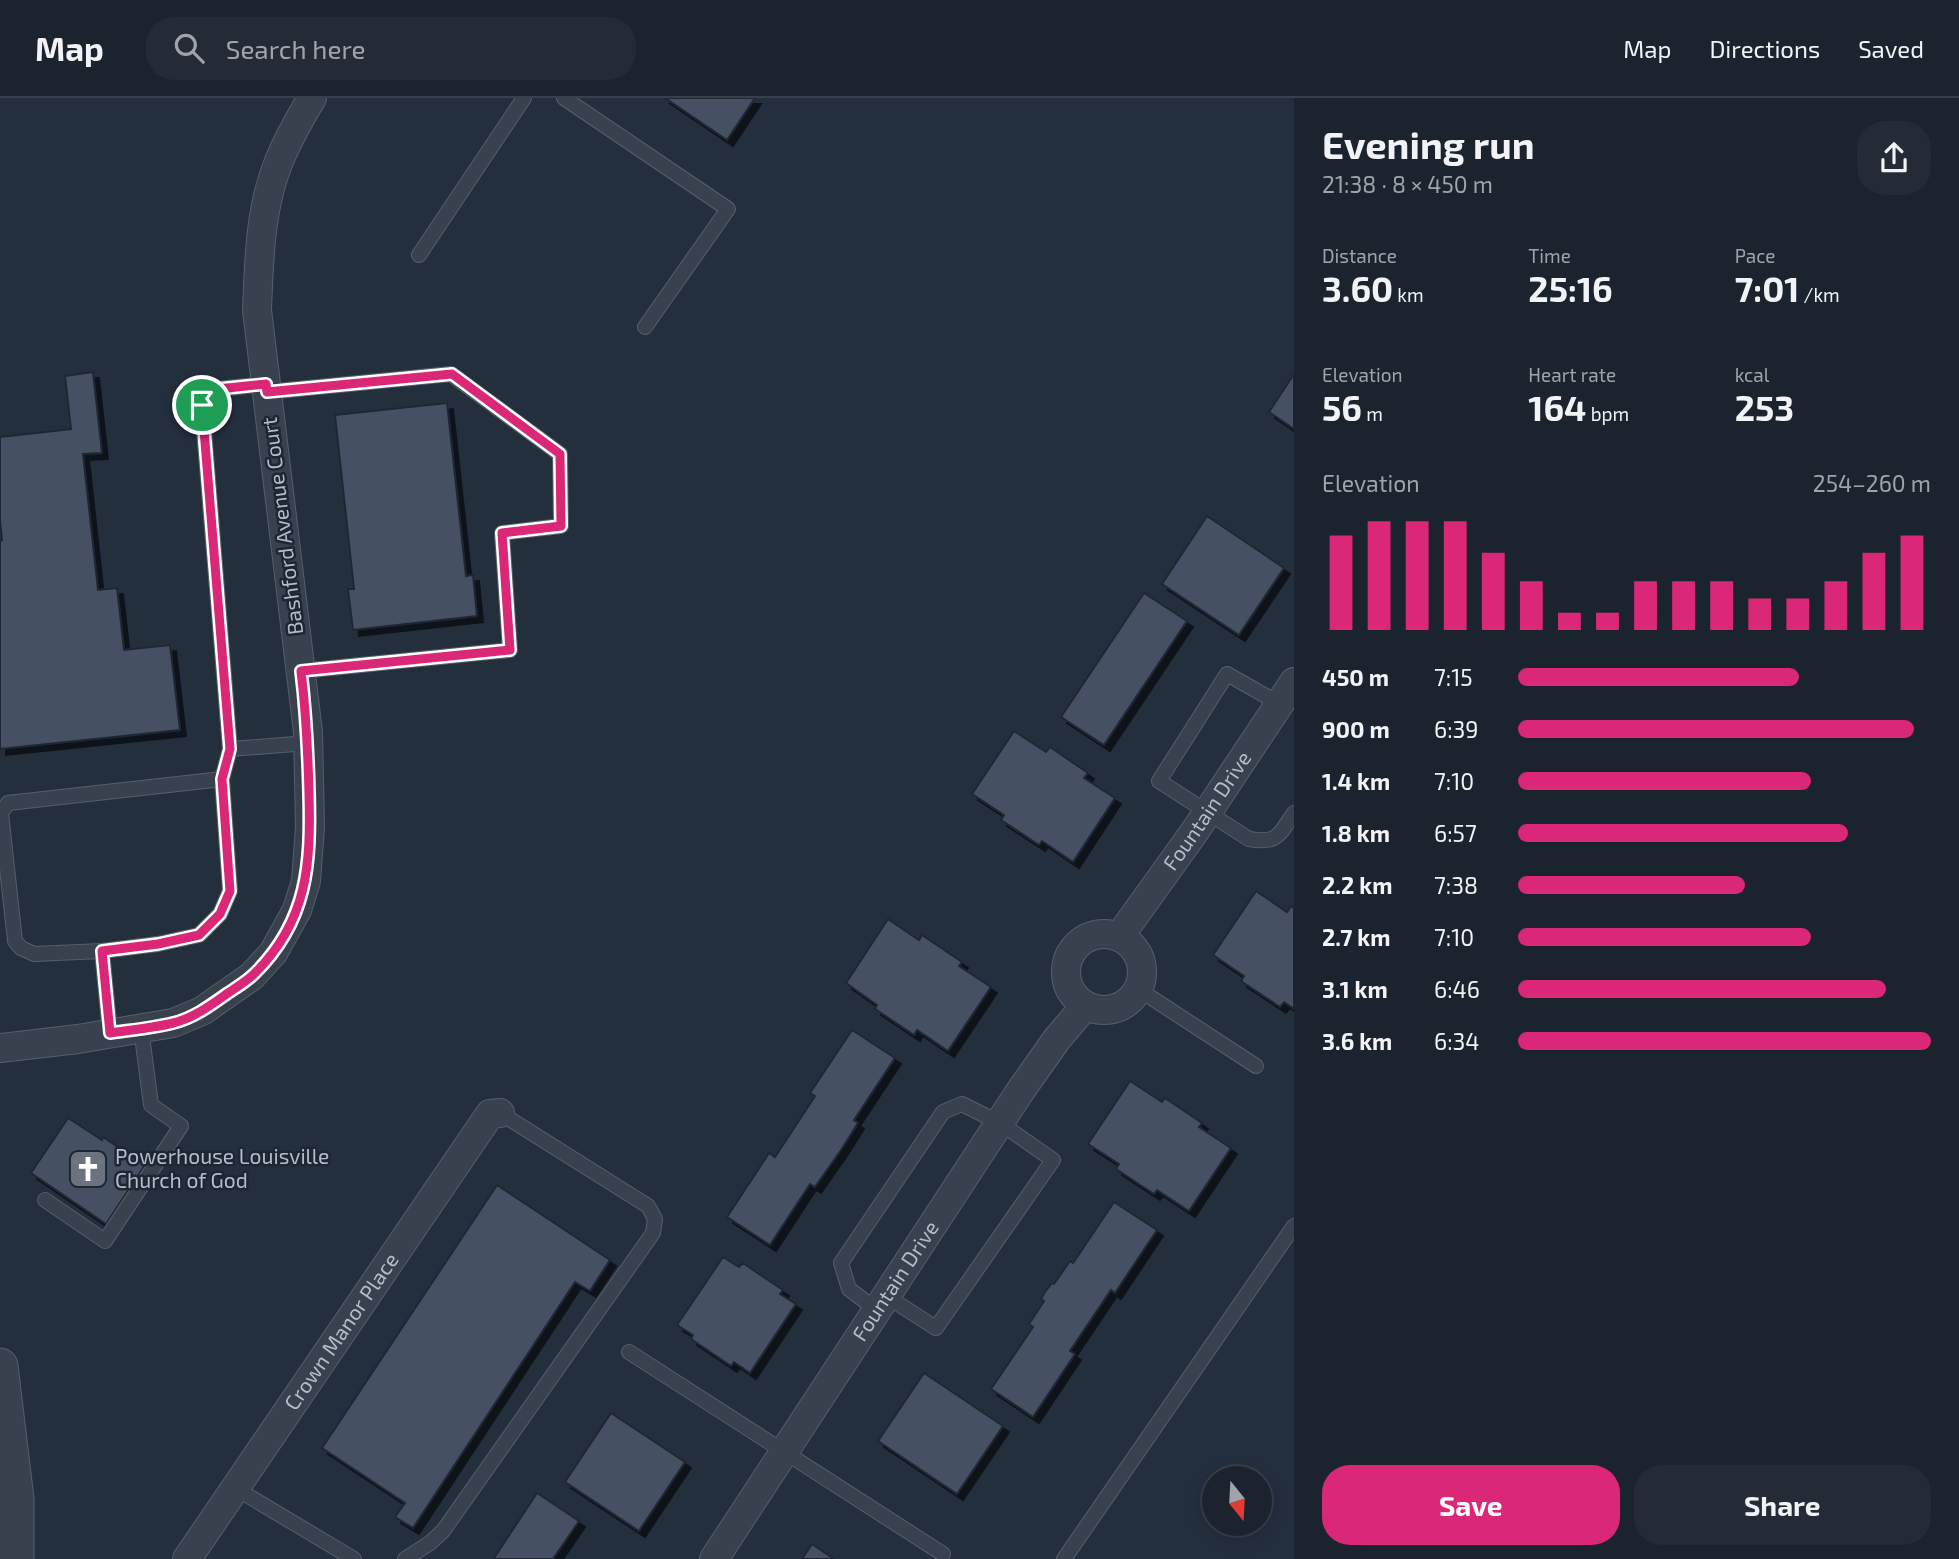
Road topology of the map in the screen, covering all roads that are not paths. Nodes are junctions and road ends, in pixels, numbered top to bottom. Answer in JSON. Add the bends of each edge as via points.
{"nodes":[{"id":1,"x":312,"y":98,"type":"edge"},
{"id":2,"x":524,"y":98,"type":"edge"},
{"id":3,"x":564,"y":98,"type":"edge"},
{"id":4,"x":419,"y":255,"type":"dead end"},
{"id":5,"x":645,"y":327,"type":"dead end"},
{"id":6,"x":267,"y":388,"type":"junction"},
{"id":7,"x":301,"y":671,"type":"junction"},
{"id":8,"x":1287,"y":693,"type":"edge"},
{"id":9,"x":308,"y":743,"type":"junction"},
{"id":10,"x":230,"y":749,"type":"junction"},
{"id":11,"x":222,"y":779,"type":"junction"},
{"id":12,"x":1207,"y":813,"type":"junction"},
{"id":13,"x":1294,"y":813,"type":"edge"},
{"id":14,"x":1119,"y":937,"type":"junction"},
{"id":15,"x":102,"y":951,"type":"junction"},
{"id":16,"x":1139,"y":989,"type":"junction"},
{"id":17,"x":1085,"y":1006,"type":"junction"},
{"id":18,"x":141,"y":1028,"type":"junction"},
{"id":19,"x":110,"y":1033,"type":"junction"},
{"id":20,"x":0,"y":1048,"type":"edge"},
{"id":21,"x":1256,"y":1066,"type":"dead end"},
{"id":22,"x":500,"y":1113,"type":"joint"},
{"id":23,"x":1000,"y":1123,"type":"junction"},
{"id":24,"x":45,"y":1200,"type":"dead end"},
{"id":25,"x":1294,"y":1226,"type":"edge"},
{"id":26,"x":881,"y":1303,"type":"junction"},
{"id":27,"x":629,"y":1352,"type":"dead end"},
{"id":28,"x":0,"y":1366,"type":"edge"},
{"id":29,"x":784,"y":1453,"type":"junction"},
{"id":30,"x":234,"y":1488,"type":"junction"},
{"id":31,"x":943,"y":1554,"type":"dead end"},
{"id":32,"x":16,"y":1559,"type":"edge"},
{"id":33,"x":187,"y":1559,"type":"edge"},
{"id":34,"x":354,"y":1559,"type":"edge"},
{"id":35,"x":405,"y":1559,"type":"edge"},
{"id":36,"x":714,"y":1559,"type":"edge"},
{"id":37,"x":1064,"y":1559,"type":"edge"}],
"edges":[{"from":1,"to":6,"type":"street","name":"Bashford Avenue Court","via":[[279,161],[259,249],[257,310]]},
{"from":2,"to":4,"type":"lane"},
{"from":3,"to":5,"type":"lane","via":[[728,209]]},
{"from":6,"to":7,"type":"street","name":"Bashford Avenue Court"},
{"from":6,"to":7,"type":"lane","via":[[452,374],[560,454],[561,526],[502,533],[510,650]]},
{"from":6,"to":10,"type":"lane","via":[[218,389],[202,405]]},
{"from":7,"to":9,"type":"street","name":"Bashford Avenue Court"},
{"from":8,"to":12,"type":"street","name":"Fountain Drive"},
{"from":8,"to":12,"type":"lane","via":[[1227,674],[1159,781]]},
{"from":9,"to":10,"type":"lane"},
{"from":9,"to":18,"type":"street","name":"Bashford Avenue Court","via":[[306,881],[283,938],[253,976],[202,1012]]},
{"from":10,"to":11,"type":"lane"},
{"from":11,"to":15,"type":"lane","via":[[230,891],[220,914],[199,935]]},
{"from":11,"to":15,"type":"lane","via":[[8,803],[1,813],[15,941],[34,954]]},
{"from":12,"to":13,"type":"lane","via":[[1248,839],[1264,842],[1276,838]]},
{"from":12,"to":14,"type":"street","name":"Fountain Drive"},
{"from":14,"to":16,"type":"street","via":[[1137,951],[1142,964]]},
{"from":14,"to":17,"type":"street","via":[[1091,936],[1071,953],[1066,964],[1069,988]]},
{"from":15,"to":19,"type":"lane"},
{"from":16,"to":17,"type":"street","via":[[1121,1006],[1109,1010]]},
{"from":16,"to":21,"type":"lane"},
{"from":17,"to":23,"type":"street","name":"Fountain Drive"},
{"from":18,"to":19,"type":"street","name":"Bashford Avenue Court"},
{"from":18,"to":24,"type":"lane","via":[[151,1105],[181,1126],[104,1241]]},
{"from":19,"to":20,"type":"street","name":"Bashford Avenue Court"},
{"from":22,"to":30,"type":"street","name":"Crown Manor Place","via":[[490,1114]]},
{"from":22,"to":35,"type":"lane","via":[[648,1206],[655,1219],[653,1233],[443,1531]]},
{"from":23,"to":26,"type":"street","name":"Fountain Drive"},
{"from":23,"to":26,"type":"lane","via":[[962,1104],[943,1112],[841,1263],[849,1289]]},
{"from":23,"to":26,"type":"lane","via":[[1053,1160],[936,1328]]},
{"from":25,"to":37,"type":"lane"},
{"from":26,"to":29,"type":"street","name":"Fountain Drive"},
{"from":27,"to":29,"type":"lane"},
{"from":28,"to":32,"type":"street","via":[[16,1499]]},
{"from":29,"to":31,"type":"lane"},
{"from":29,"to":36,"type":"street","name":"Fountain Drive"},
{"from":30,"to":33,"type":"street","name":"Crown Manor Place"},
{"from":30,"to":34,"type":"lane"}]}
